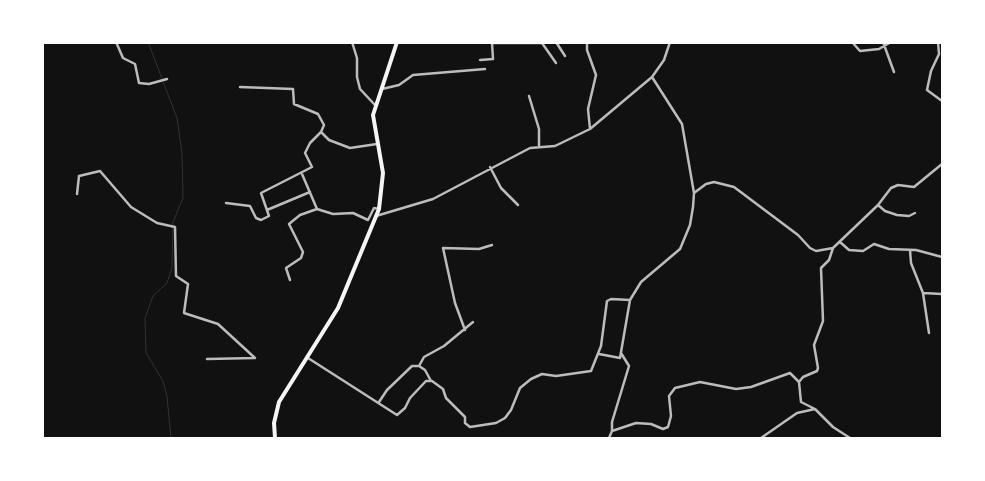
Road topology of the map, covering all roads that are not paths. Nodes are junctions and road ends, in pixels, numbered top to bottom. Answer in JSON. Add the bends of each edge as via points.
{"nodes":[{"id":1,"x":116,"y":42,"type":"edge"},
{"id":2,"x":352,"y":42,"type":"edge"},
{"id":3,"x":397,"y":42,"type":"edge"},
{"id":4,"x":556,"y":42,"type":"edge"},
{"id":5,"x":587,"y":42,"type":"edge"},
{"id":6,"x":670,"y":42,"type":"edge"},
{"id":7,"x":852,"y":42,"type":"edge"},
{"id":8,"x":883,"y":42,"type":"edge"},
{"id":9,"x":891,"y":42,"type":"edge"},
{"id":10,"x":938,"y":42,"type":"edge"},
{"id":11,"x":492,"y":43,"type":"edge"},
{"id":12,"x":883,"y":48,"type":"junction"},
{"id":13,"x":941,"y":54,"type":"edge"},
{"id":14,"x":565,"y":56,"type":"dead end"},
{"id":15,"x":480,"y":60,"type":"dead end"},
{"id":16,"x":556,"y":64,"type":"dead end"},
{"id":17,"x":485,"y":69,"type":"dead end"},
{"id":18,"x":894,"y":72,"type":"dead end"},
{"id":19,"x":652,"y":77,"type":"junction"},
{"id":20,"x":167,"y":79,"type":"dead end"},
{"id":21,"x":240,"y":87,"type":"dead end"},
{"id":22,"x":381,"y":89,"type":"junction"},
{"id":23,"x":529,"y":96,"type":"dead end"},
{"id":24,"x":942,"y":101,"type":"edge"},
{"id":25,"x":375,"y":105,"type":"junction"},
{"id":26,"x":590,"y":129,"type":"junction"},
{"id":27,"x":321,"y":132,"type":"junction"},
{"id":28,"x":377,"y":144,"type":"junction"},
{"id":29,"x":539,"y":146,"type":"junction"},
{"id":30,"x":942,"y":164,"type":"edge"},
{"id":31,"x":490,"y":167,"type":"junction"},
{"id":32,"x":302,"y":174,"type":"junction"},
{"id":33,"x":310,"y":192,"type":"junction"},
{"id":34,"x":694,"y":193,"type":"junction"},
{"id":35,"x":77,"y":194,"type":"dead end"},
{"id":36,"x":226,"y":203,"type":"dead end"},
{"id":37,"x":518,"y":205,"type":"dead end"},
{"id":38,"x":878,"y":205,"type":"junction"},
{"id":39,"x":317,"y":209,"type":"junction"},
{"id":40,"x":379,"y":209,"type":"junction"},
{"id":41,"x":267,"y":210,"type":"junction"},
{"id":42,"x":914,"y":213,"type":"dead end"},
{"id":43,"x":376,"y":216,"type":"junction"},
{"id":44,"x":840,"y":242,"type":"junction"},
{"id":45,"x":492,"y":245,"type":"dead end"},
{"id":46,"x":833,"y":248,"type":"junction"},
{"id":47,"x":910,"y":250,"type":"junction"},
{"id":48,"x":942,"y":257,"type":"edge"},
{"id":49,"x":290,"y":280,"type":"dead end"},
{"id":50,"x":923,"y":292,"type":"junction"},
{"id":51,"x":942,"y":294,"type":"edge"},
{"id":52,"x":630,"y":300,"type":"junction"},
{"id":53,"x":473,"y":322,"type":"dead end"},
{"id":54,"x":465,"y":330,"type":"junction"},
{"id":55,"x":929,"y":333,"type":"dead end"},
{"id":56,"x":622,"y":352,"type":"junction"},
{"id":57,"x":598,"y":354,"type":"junction"},
{"id":58,"x":308,"y":358,"type":"junction"},
{"id":59,"x":207,"y":359,"type":"dead end"},
{"id":60,"x":419,"y":366,"type":"junction"},
{"id":61,"x":432,"y":381,"type":"junction"},
{"id":62,"x":798,"y":382,"type":"junction"},
{"id":63,"x":379,"y":402,"type":"junction"},
{"id":64,"x":815,"y":409,"type":"junction"},
{"id":65,"x":612,"y":431,"type":"junction"},
{"id":66,"x":275,"y":438,"type":"edge"},
{"id":67,"x":609,"y":438,"type":"edge"},
{"id":68,"x":761,"y":438,"type":"edge"},
{"id":69,"x":850,"y":438,"type":"edge"}],
"edges":[{"from":1,"to":20,"type":"street","via":[[123,58],[135,64],[139,83],[144,85]]},
{"from":2,"to":25,"type":"street","via":[[360,89]]},
{"from":3,"to":22,"type":"highway"},
{"from":4,"to":14,"type":"street"},
{"from":5,"to":26,"type":"street","via":[[596,75],[588,109]]},
{"from":6,"to":19,"type":"street","via":[[664,60]]},
{"from":7,"to":12,"type":"street","via":[[860,51]]},
{"from":8,"to":12,"type":"street"},
{"from":9,"to":12,"type":"street"},
{"from":10,"to":13,"type":"street"},
{"from":11,"to":15,"type":"street","via":[[493,59]]},
{"from":11,"to":16,"type":"street","via":[[542,43]]},
{"from":12,"to":18,"type":"street"},
{"from":13,"to":24,"type":"street","via":[[927,90]]},
{"from":17,"to":22,"type":"street","via":[[413,74],[399,85]]},
{"from":19,"to":26,"type":"street"},
{"from":19,"to":34,"type":"street","via":[[682,124]]},
{"from":21,"to":27,"type":"street","via":[[293,89],[294,104],[318,114],[322,119]]},
{"from":22,"to":25,"type":"highway"},
{"from":23,"to":29,"type":"street","via":[[539,129]]},
{"from":25,"to":28,"type":"highway","via":[[373,125]]},
{"from":26,"to":29,"type":"street","via":[[555,146]]},
{"from":27,"to":28,"type":"street","via":[[329,140],[350,148]]},
{"from":27,"to":32,"type":"street","via":[[305,153],[312,167]]},
{"from":28,"to":40,"type":"highway","via":[[383,174]]},
{"from":29,"to":31,"type":"street"},
{"from":30,"to":38,"type":"street","via":[[914,187],[898,185],[891,188]]},
{"from":31,"to":37,"type":"street","via":[[501,188]]},
{"from":31,"to":43,"type":"street","via":[[433,198]]},
{"from":32,"to":33,"type":"street"},
{"from":32,"to":41,"type":"street","via":[[261,193]]},
{"from":33,"to":39,"type":"street"},
{"from":33,"to":41,"type":"street"},
{"from":34,"to":46,"type":"street","via":[[714,182],[734,187],[798,235],[810,248],[816,251]]},
{"from":34,"to":52,"type":"street","via":[[690,225],[680,249],[641,282]]},
{"from":35,"to":59,"type":"street","via":[[79,176],[100,171],[130,207],[157,222],[175,227],[176,276],[188,284],[185,315],[218,324],[254,358]]},
{"from":36,"to":41,"type":"street","via":[[250,206],[256,218],[261,220],[268,216]]},
{"from":38,"to":42,"type":"street","via":[[897,215]]},
{"from":38,"to":44,"type":"street"},
{"from":39,"to":40,"type":"street","via":[[333,214],[353,213],[368,220],[374,208]]},
{"from":39,"to":49,"type":"street","via":[[300,215],[289,224],[303,252],[301,258],[286,268]]},
{"from":40,"to":43,"type":"highway"},
{"from":43,"to":58,"type":"highway","via":[[338,308]]},
{"from":44,"to":46,"type":"street"},
{"from":44,"to":47,"type":"street","via":[[849,250],[856,251],[866,250],[874,244]]},
{"from":45,"to":54,"type":"street","via":[[479,249],[443,248],[455,303]]},
{"from":46,"to":62,"type":"street","via":[[829,260],[821,268],[823,321],[814,345],[818,368]]},
{"from":47,"to":48,"type":"street"},
{"from":47,"to":50,"type":"street","via":[[911,263]]},
{"from":50,"to":51,"type":"street"},
{"from":50,"to":55,"type":"street"},
{"from":52,"to":56,"type":"street"},
{"from":52,"to":57,"type":"street","via":[[607,301]]},
{"from":53,"to":54,"type":"street"},
{"from":54,"to":60,"type":"street","via":[[424,357]]},
{"from":56,"to":57,"type":"street","via":[[620,358]]},
{"from":56,"to":65,"type":"street","via":[[629,366]]},
{"from":57,"to":61,"type":"street","via":[[591,371],[556,376],[542,374],[531,379],[520,388],[505,418],[474,427],[465,423],[465,417],[446,398],[443,389]]},
{"from":58,"to":63,"type":"street"},
{"from":58,"to":66,"type":"highway","via":[[279,402],[274,423]]},
{"from":60,"to":61,"type":"street"},
{"from":60,"to":63,"type":"street","via":[[412,366]]},
{"from":61,"to":63,"type":"street","via":[[426,381],[396,416]]},
{"from":62,"to":64,"type":"street","via":[[801,402]]},
{"from":62,"to":65,"type":"street","via":[[790,373],[736,389],[700,382],[684,385],[675,388],[669,396],[668,427],[636,424]]},
{"from":64,"to":68,"type":"street","via":[[797,414]]},
{"from":64,"to":69,"type":"street"},
{"from":65,"to":67,"type":"street"}]}
